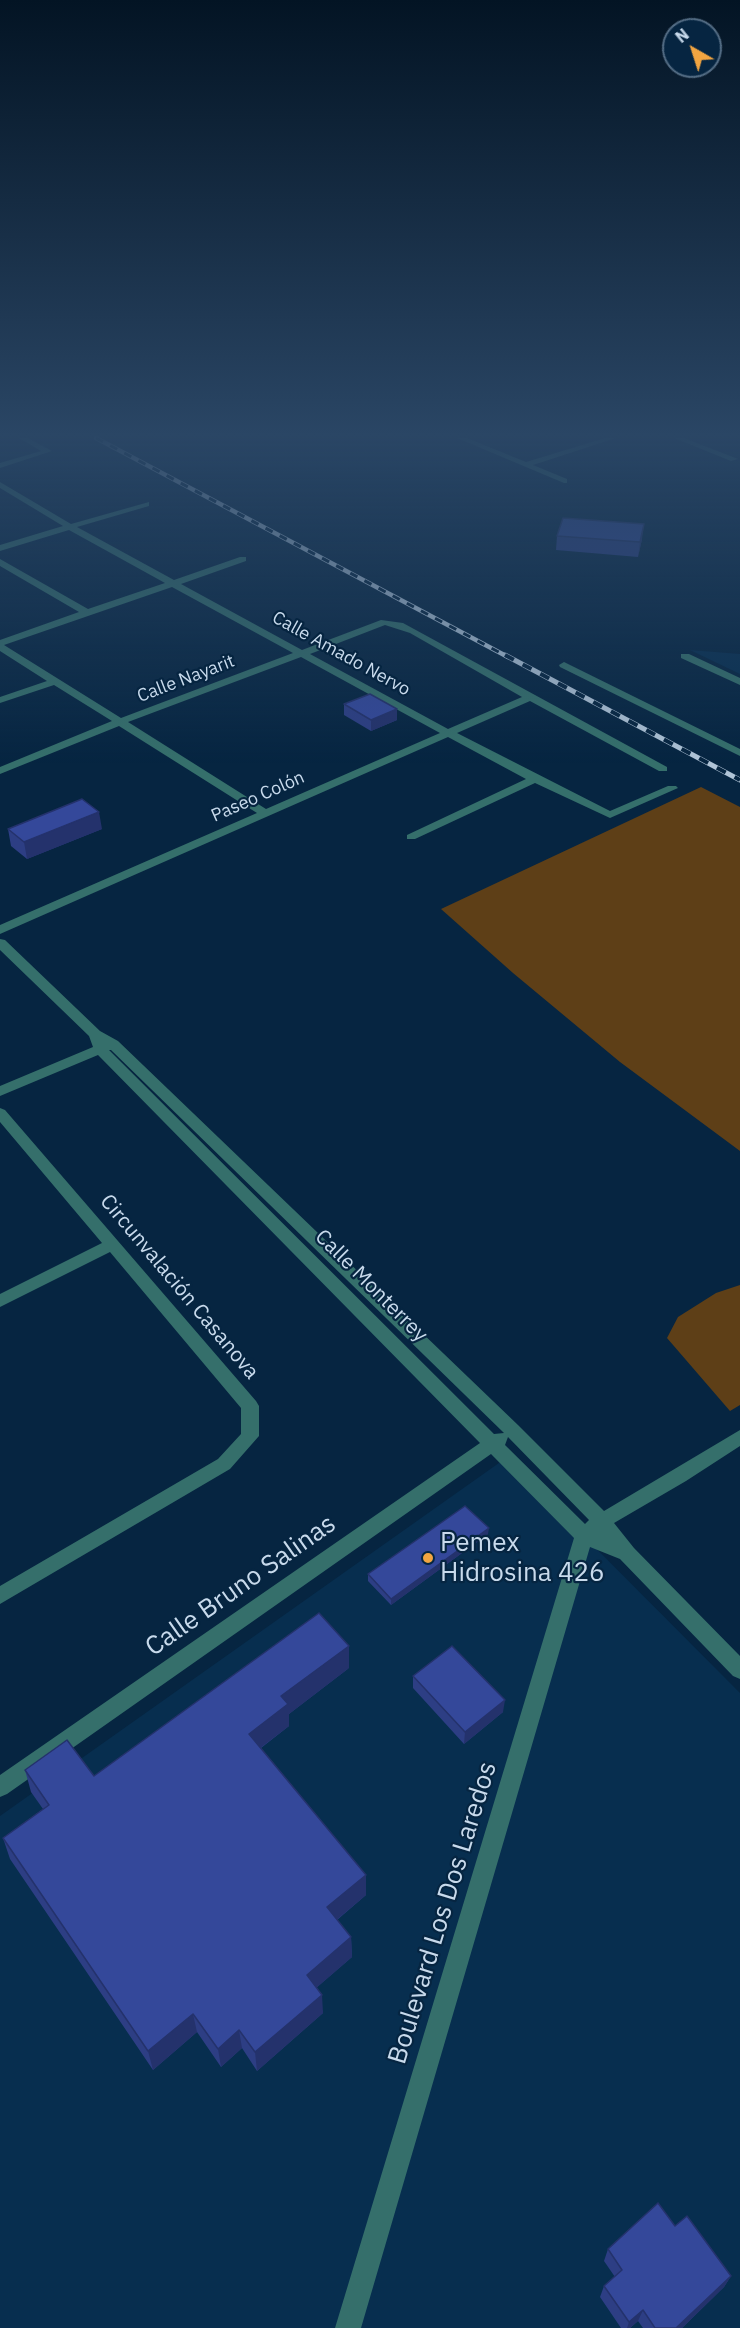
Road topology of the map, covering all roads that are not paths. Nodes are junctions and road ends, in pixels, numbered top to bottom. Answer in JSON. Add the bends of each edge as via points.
{"nodes":[{"id":1,"x":106,"y":547,"type":"edge"},
{"id":2,"x":243,"y":559,"type":"dead end"},
{"id":3,"x":0,"y":562,"type":"edge"},
{"id":4,"x":174,"y":583,"type":"junction"},
{"id":5,"x":87,"y":613,"type":"junction"},
{"id":6,"x":0,"y":645,"type":"edge"},
{"id":7,"x":301,"y":653,"type":"junction"},
{"id":8,"x":685,"y":656,"type":"dead end"},
{"id":9,"x":564,"y":665,"type":"dead end"},
{"id":10,"x":56,"y":681,"type":"junction"},
{"id":11,"x":740,"y":682,"type":"edge"},
{"id":12,"x":530,"y":697,"type":"junction"},
{"id":13,"x":0,"y":700,"type":"edge"},
{"id":14,"x":122,"y":721,"type":"junction"},
{"id":15,"x":448,"y":733,"type":"junction"},
{"id":16,"x":740,"y":753,"type":"edge"},
{"id":17,"x":663,"y":768,"type":"dead end"},
{"id":18,"x":0,"y":771,"type":"edge"},
{"id":19,"x":535,"y":779,"type":"junction"},
{"id":20,"x":672,"y":788,"type":"dead end"},
{"id":21,"x":264,"y":813,"type":"junction"},
{"id":22,"x":411,"y":837,"type":"dead end"},
{"id":23,"x":0,"y":930,"type":"edge"},
{"id":24,"x":0,"y":943,"type":"edge"},
{"id":25,"x":103,"y":1042,"type":"junction"},
{"id":26,"x":0,"y":1091,"type":"edge"},
{"id":27,"x":0,"y":1113,"type":"edge"},
{"id":28,"x":113,"y":1244,"type":"junction"},
{"id":29,"x":0,"y":1300,"type":"edge"},
{"id":30,"x":512,"y":1430,"type":"junction"},
{"id":31,"x":740,"y":1437,"type":"edge"},
{"id":32,"x":494,"y":1443,"type":"junction"},
{"id":33,"x":602,"y":1521,"type":"junction"},
{"id":34,"x":584,"y":1536,"type":"junction"},
{"id":35,"x":627,"y":1554,"type":"junction"},
{"id":36,"x":0,"y":1596,"type":"edge"},
{"id":37,"x":740,"y":1670,"type":"edge"},
{"id":38,"x":0,"y":1787,"type":"edge"},
{"id":39,"x":348,"y":2328,"type":"edge"}],
"edges":[{"from":1,"to":4,"type":"street","name":"Calle Amado Nervo"},
{"from":2,"to":4,"type":"street"},
{"from":3,"to":5,"type":"street"},
{"from":4,"to":5,"type":"street"},
{"from":4,"to":7,"type":"street","name":"Calle Amado Nervo"},
{"from":5,"to":6,"type":"street"},
{"from":6,"to":10,"type":"street"},
{"from":7,"to":12,"type":"street","name":"Calle Nayarit","via":[[384,622],[400,624]]},
{"from":7,"to":14,"type":"street","name":"Calle Nayarit"},
{"from":7,"to":15,"type":"street","name":"Calle Amado Nervo"},
{"from":8,"to":11,"type":"street"},
{"from":9,"to":16,"type":"street"},
{"from":10,"to":13,"type":"street"},
{"from":10,"to":14,"type":"street"},
{"from":12,"to":15,"type":"street","name":"Paseo Colón"},
{"from":12,"to":17,"type":"street"},
{"from":14,"to":18,"type":"street","name":"Calle Nayarit"},
{"from":14,"to":21,"type":"street"},
{"from":15,"to":19,"type":"street","name":"Calle Amado Nervo"},
{"from":15,"to":21,"type":"street","name":"Paseo Colón"},
{"from":19,"to":20,"type":"street","name":"Calle Amado Nervo","via":[[610,815]]},
{"from":19,"to":22,"type":"street"},
{"from":21,"to":23,"type":"street","name":"Paseo Colón"},
{"from":24,"to":25,"type":"street","name":"Calle Monterrey"},
{"from":25,"to":26,"type":"street"},
{"from":25,"to":30,"type":"street","name":"Calle Monterrey"},
{"from":25,"to":32,"type":"street","name":"Calle Monterrey"},
{"from":27,"to":28,"type":"street","name":"Circunvalación Casanova"},
{"from":28,"to":29,"type":"street"},
{"from":28,"to":36,"type":"street","name":"Circunvalación Casanova","via":[[250,1406],[250,1436],[224,1464]]},
{"from":30,"to":32,"type":"street","name":"Calle Bruno Salinas"},
{"from":30,"to":33,"type":"street","name":"Calle Monterrey"},
{"from":31,"to":33,"type":"street"},
{"from":32,"to":34,"type":"street","name":"Calle Monterrey"},
{"from":32,"to":38,"type":"street","name":"Calle Bruno Salinas"},
{"from":33,"to":34,"type":"street"},
{"from":33,"to":35,"type":"street","name":"Calle Monterrey"},
{"from":34,"to":35,"type":"street","name":"Calle Monterrey"},
{"from":34,"to":39,"type":"street","name":"Boulevard Los Dos Laredos"},
{"from":35,"to":37,"type":"street","name":"Calle Monterrey"}]}
